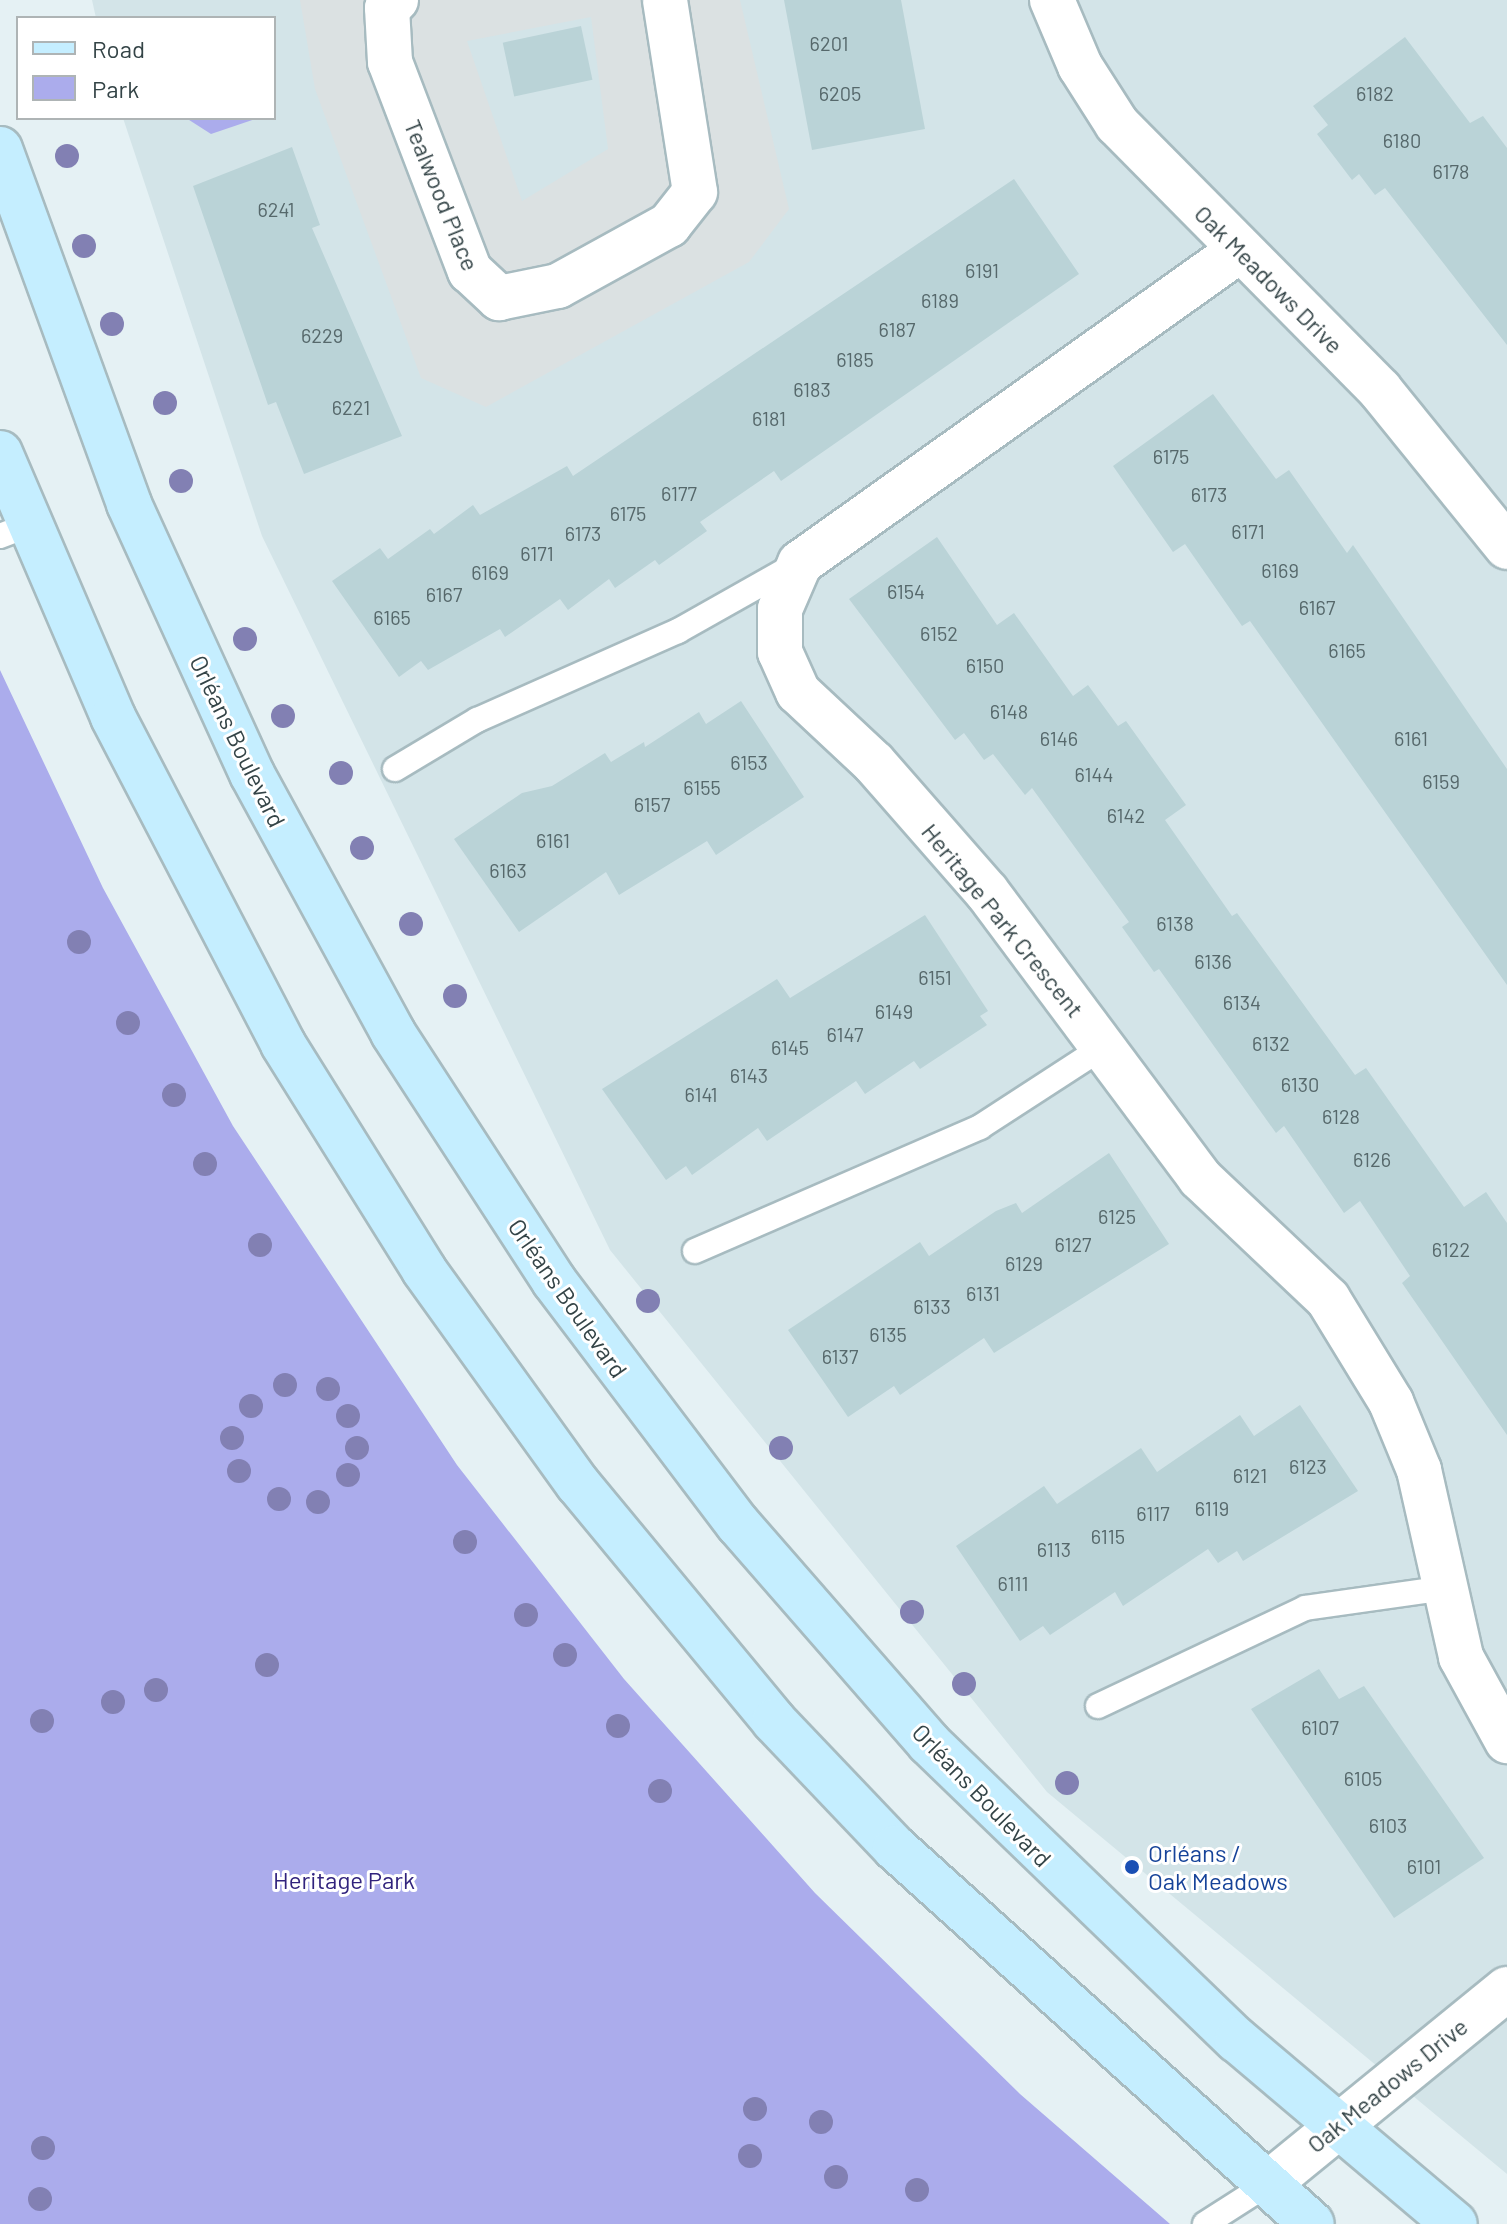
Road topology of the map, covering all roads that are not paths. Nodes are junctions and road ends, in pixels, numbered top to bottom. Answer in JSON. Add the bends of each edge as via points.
{"nodes":[{"id":1,"x":396,"y":0,"type":"edge"},
{"id":2,"x":665,"y":0,"type":"edge"},
{"id":3,"x":1052,"y":0,"type":"edge"},
{"id":4,"x":0,"y":149,"type":"edge"},
{"id":5,"x":1240,"y":250,"type":"junction"},
{"id":6,"x":0,"y":453,"type":"edge"},
{"id":7,"x":14,"y":530,"type":"edge"},
{"id":8,"x":1507,"y":547,"type":"edge"},
{"id":9,"x":800,"y":563,"type":"junction"},
{"id":10,"x":395,"y":769,"type":"dead end"},
{"id":11,"x":1103,"y":1047,"type":"junction"},
{"id":12,"x":695,"y":1251,"type":"dead end"},
{"id":13,"x":1446,"y":1588,"type":"junction"},
{"id":14,"x":1098,"y":1706,"type":"dead end"},
{"id":15,"x":1507,"y":1741,"type":"edge"},
{"id":16,"x":1507,"y":1989,"type":"edge"},
{"id":17,"x":1333,"y":2126,"type":"junction"},
{"id":18,"x":1269,"y":2183,"type":"junction"},
{"id":19,"x":1205,"y":2224,"type":"edge"},
{"id":20,"x":1312,"y":2224,"type":"edge"},
{"id":21,"x":1455,"y":2224,"type":"edge"}],
"edges":[{"from":1,"to":2,"type":"street","name":"Tealwood Place","via":[[387,8],[390,62],[470,271],[499,298],[558,286],[669,225],[695,192]]},
{"from":3,"to":5,"type":"street","name":"Oak Meadows Drive","via":[[1080,66],[1117,124]]},
{"from":4,"to":17,"type":"main road","name":"Orléans Boulevard","via":[[57,319],[189,639],[320,904],[470,1157],[642,1403],[833,1636],[1018,1835]]},
{"from":5,"to":8,"type":"street","name":"Oak Meadows Drive","via":[[1380,390]]},
{"from":5,"to":9,"type":"street"},
{"from":6,"to":7,"type":"main road"},
{"from":7,"to":18,"type":"main road","via":[[283,1044],[424,1270],[578,1484],[774,1721],[895,1848]]},
{"from":9,"to":10,"type":"lane","via":[[678,631],[477,720]]},
{"from":9,"to":11,"type":"street","name":"Heritage Park Crescent","via":[[780,609],[780,652],[798,692],[874,763],[987,892]]},
{"from":11,"to":12,"type":"lane","via":[[980,1127]]},
{"from":11,"to":13,"type":"street","name":"Heritage Park Crescent","via":[[1200,1178],[1328,1299],[1391,1402],[1419,1470]]},
{"from":13,"to":14,"type":"lane","via":[[1305,1608]]},
{"from":13,"to":15,"type":"street","name":"Heritage Park Crescent","via":[[1461,1657]]},
{"from":16,"to":17,"type":"street","name":"Oak Meadows Drive"},
{"from":17,"to":18,"type":"street","name":"Oak Meadows Drive"},
{"from":17,"to":21,"type":"main road","name":"Orléans Boulevard"},
{"from":18,"to":19,"type":"lane"},
{"from":18,"to":20,"type":"main road"}]}
